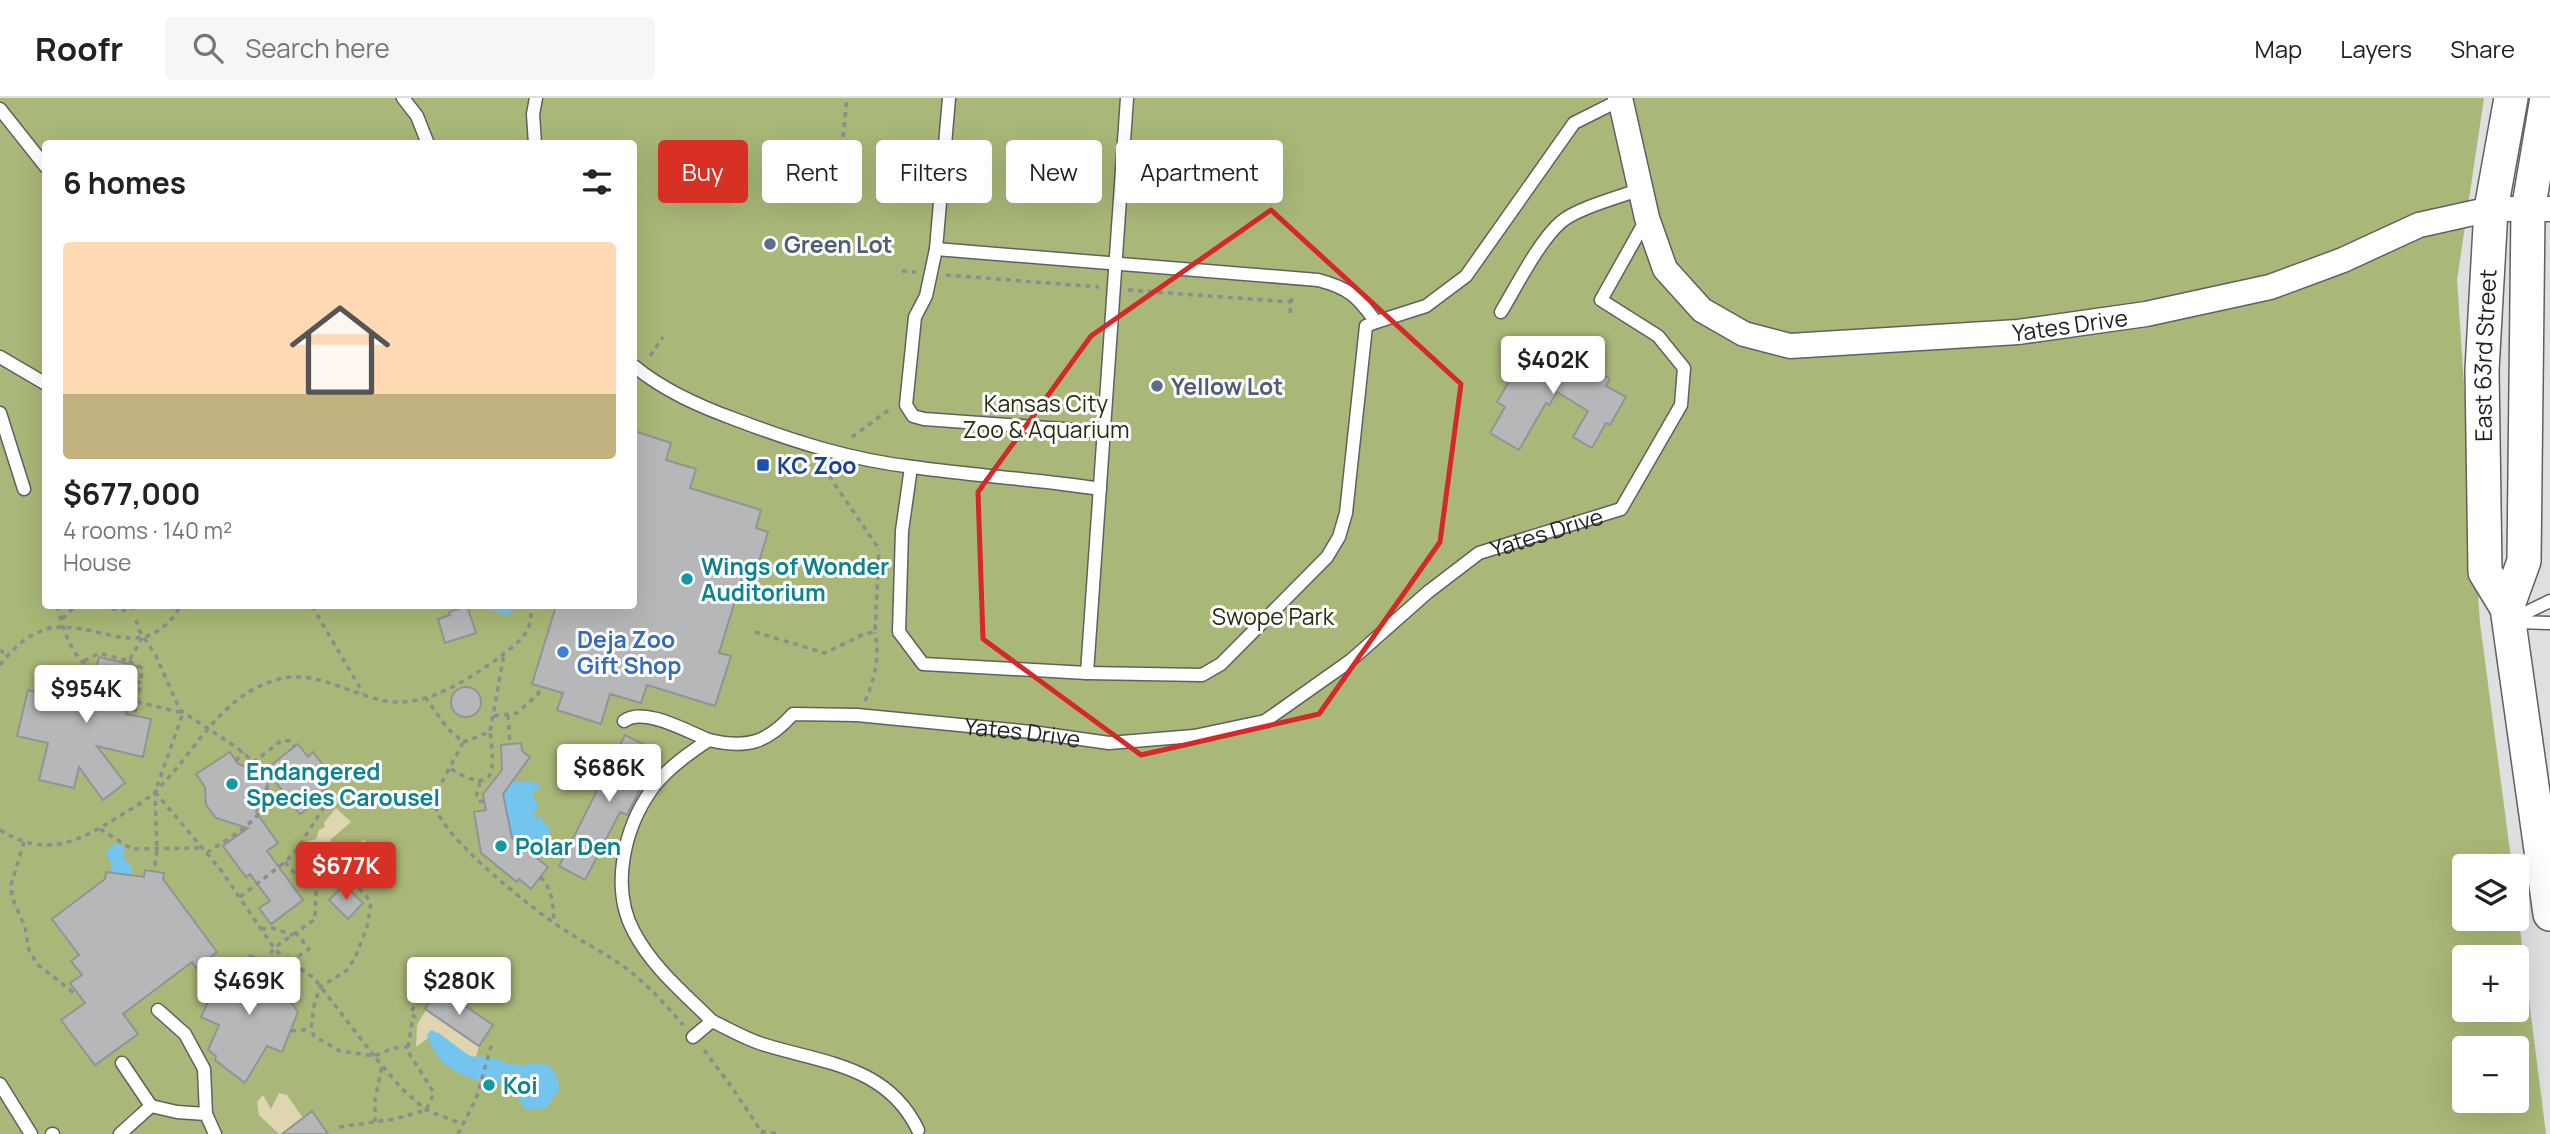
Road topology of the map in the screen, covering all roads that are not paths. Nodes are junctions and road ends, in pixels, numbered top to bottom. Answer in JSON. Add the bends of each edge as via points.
{"nodes":[{"id":1,"x":403,"y":98,"type":"edge"},
{"id":2,"x":536,"y":98,"type":"edge"},
{"id":3,"x":948,"y":98,"type":"edge"},
{"id":4,"x":1127,"y":98,"type":"edge"},
{"id":5,"x":2511,"y":98,"type":"edge"},
{"id":6,"x":2547,"y":98,"type":"edge"},
{"id":7,"x":1620,"y":99,"type":"edge"},
{"id":8,"x":0,"y":109,"type":"edge"},
{"id":9,"x":426,"y":140,"type":"edge"},
{"id":10,"x":535,"y":140,"type":"edge"},
{"id":11,"x":42,"y":162,"type":"edge"},
{"id":12,"x":1641,"y":189,"type":"junction"},
{"id":13,"x":2491,"y":209,"type":"junction"},
{"id":14,"x":2539,"y":210,"type":"edge"},
{"id":15,"x":1647,"y":218,"type":"junction"},
{"id":16,"x":936,"y":250,"type":"junction"},
{"id":17,"x":1115,"y":264,"type":"junction"},
{"id":18,"x":1501,"y":312,"type":"dead end"},
{"id":19,"x":1376,"y":321,"type":"junction"},
{"id":20,"x":0,"y":357,"type":"edge"},
{"id":21,"x":637,"y":368,"type":"edge"},
{"id":22,"x":42,"y":382,"type":"edge"},
{"id":23,"x":0,"y":413,"type":"edge"},
{"id":24,"x":1104,"y":432,"type":"junction"},
{"id":25,"x":911,"y":467,"type":"junction"},
{"id":26,"x":24,"y":489,"type":"dead end"},
{"id":27,"x":1100,"y":489,"type":"junction"},
{"id":28,"x":2550,"y":601,"type":"edge"},
{"id":29,"x":2507,"y":615,"type":"junction"},
{"id":30,"x":2550,"y":624,"type":"edge"},
{"id":31,"x":1087,"y":673,"type":"junction"},
{"id":32,"x":624,"y":721,"type":"dead end"},
{"id":33,"x":709,"y":740,"type":"junction"},
{"id":34,"x":2550,"y":914,"type":"edge"},
{"id":35,"x":158,"y":1010,"type":"dead end"},
{"id":36,"x":712,"y":1021,"type":"junction"},
{"id":37,"x":693,"y":1037,"type":"road end"},
{"id":38,"x":122,"y":1063,"type":"dead end"},
{"id":39,"x":0,"y":1084,"type":"edge"},
{"id":40,"x":150,"y":1107,"type":"junction"},
{"id":41,"x":206,"y":1114,"type":"junction"},
{"id":42,"x":918,"y":1130,"type":"dead end"},
{"id":43,"x":32,"y":1134,"type":"edge"},
{"id":44,"x":120,"y":1134,"type":"edge"},
{"id":45,"x":215,"y":1134,"type":"edge"}],
"edges":[{"from":1,"to":9,"type":"lane"},
{"from":2,"to":10,"type":"lane"},
{"from":3,"to":16,"type":"lane"},
{"from":4,"to":17,"type":"lane"},
{"from":5,"to":13,"type":"main road","name":"East 63rd Street"},
{"from":6,"to":14,"type":"main road","name":"East 63rd Street"},
{"from":7,"to":12,"type":"street"},
{"from":7,"to":19,"type":"lane","via":[[1574,123],[1466,276],[1426,306]]},
{"from":8,"to":11,"type":"lane"},
{"from":12,"to":15,"type":"street"},
{"from":12,"to":18,"type":"lane","via":[[1561,222]]},
{"from":13,"to":14,"type":"street","name":"Yates Drive"},
{"from":13,"to":15,"type":"street","name":"Yates Drive","via":[[2419,225],[2270,287],[2146,314],[2018,332],[1790,346],[1744,334],[1702,310],[1665,269]]},
{"from":13,"to":29,"type":"main road","name":"East 63rd Street","via":[[2482,370],[2485,572]]},
{"from":14,"to":29,"type":"main road","name":"East 63rd Street","via":[[2524,561]]},
{"from":15,"to":33,"type":"lane","name":"Yates Drive","via":[[1601,300],[1658,336],[1684,368],[1681,405],[1621,509],[1479,553],[1350,661],[1265,721],[1194,736],[1109,743],[884,718],[793,714],[756,742],[730,745]]},
{"from":16,"to":17,"type":"lane"},
{"from":16,"to":24,"type":"lane","via":[[926,296],[915,317],[906,405],[913,416]]},
{"from":17,"to":19,"type":"lane","via":[[1318,280],[1359,297]]},
{"from":17,"to":24,"type":"lane"},
{"from":19,"to":31,"type":"lane","via":[[1366,326],[1346,513],[1339,537],[1326,557],[1221,664],[1202,675]]},
{"from":20,"to":22,"type":"lane"},
{"from":21,"to":25,"type":"lane","via":[[666,389],[774,434],[834,453]]},
{"from":23,"to":26,"type":"lane"},
{"from":24,"to":27,"type":"lane"},
{"from":25,"to":27,"type":"lane"},
{"from":25,"to":31,"type":"lane","via":[[902,531],[899,632],[923,664]]},
{"from":27,"to":31,"type":"lane"},
{"from":28,"to":29,"type":"lane"},
{"from":29,"to":30,"type":"lane"},
{"from":29,"to":34,"type":"main road","name":"East 63rd Street"},
{"from":32,"to":33,"type":"lane","via":[[635,716],[653,718]]},
{"from":33,"to":36,"type":"lane","via":[[652,788],[630,831],[624,903],[632,929],[652,960]]},
{"from":35,"to":41,"type":"lane","via":[[185,1034],[204,1069]]},
{"from":36,"to":37,"type":"lane"},
{"from":36,"to":42,"type":"lane","via":[[743,1037],[846,1067],[883,1085],[909,1111]]},
{"from":38,"to":40,"type":"lane"},
{"from":39,"to":43,"type":"lane"},
{"from":40,"to":41,"type":"lane"},
{"from":40,"to":44,"type":"lane"},
{"from":41,"to":45,"type":"lane"}]}
